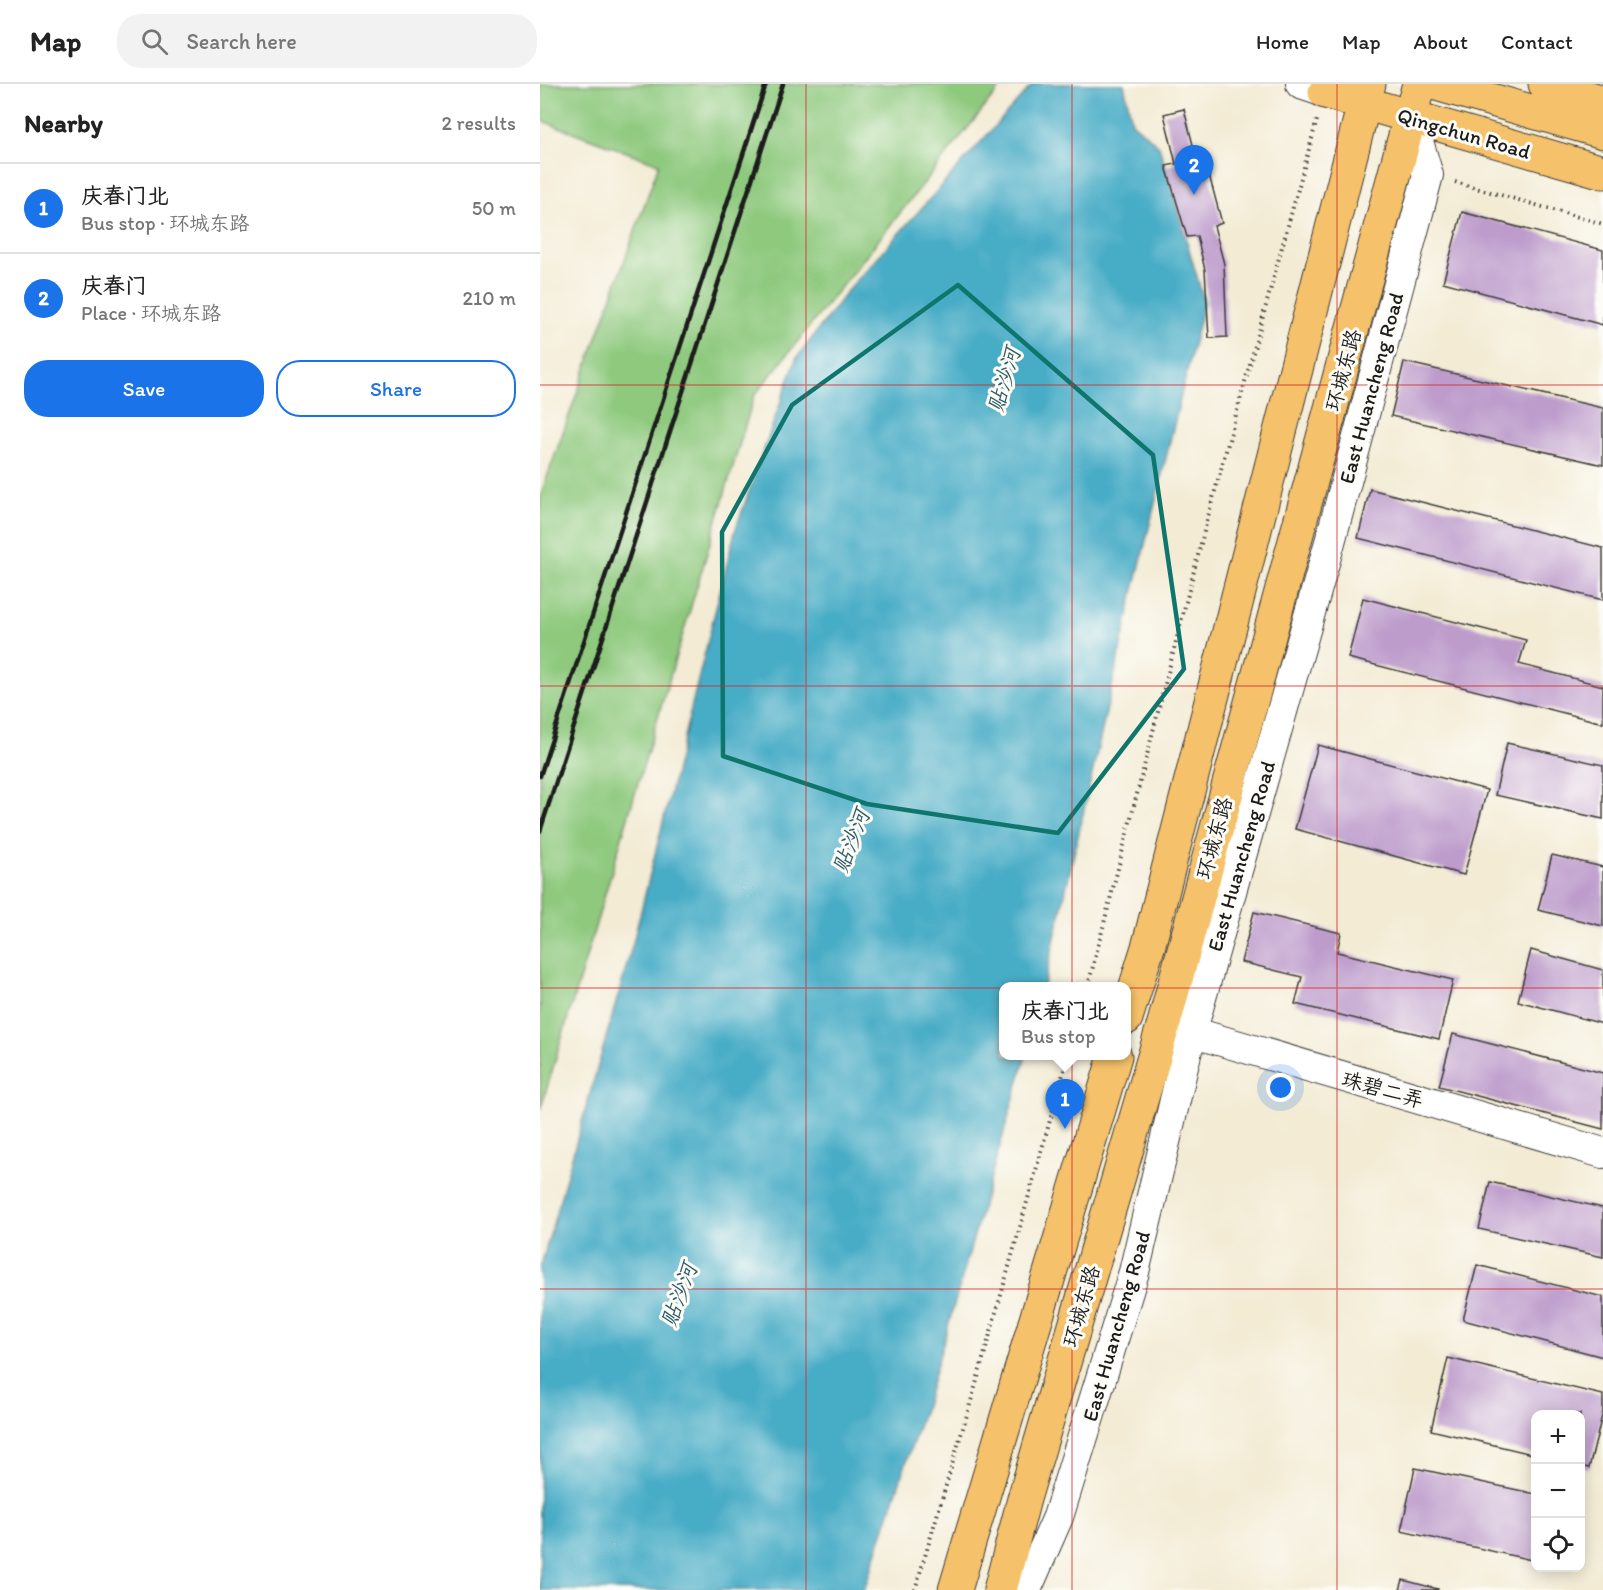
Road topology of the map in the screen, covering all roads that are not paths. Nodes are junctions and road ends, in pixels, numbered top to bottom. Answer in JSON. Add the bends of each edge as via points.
{"nodes":[{"id":1,"x":1419,"y":84,"type":"edge"},
{"id":2,"x":1436,"y":84,"type":"edge"},
{"id":3,"x":1545,"y":84,"type":"edge"},
{"id":4,"x":1313,"y":88,"type":"edge"},
{"id":5,"x":1367,"y":94,"type":"edge"},
{"id":6,"x":1603,"y":102,"type":"edge"},
{"id":7,"x":1411,"y":118,"type":"junction"},
{"id":8,"x":1603,"y":132,"type":"edge"},
{"id":9,"x":1603,"y":172,"type":"edge"},
{"id":10,"x":1131,"y":1002,"type":"edge"},
{"id":11,"x":1177,"y":1028,"type":"junction"},
{"id":12,"x":1114,"y":1060,"type":"edge"},
{"id":13,"x":1603,"y":1153,"type":"edge"},
{"id":14,"x":955,"y":1590,"type":"edge"},
{"id":15,"x":1000,"y":1590,"type":"edge"},
{"id":16,"x":1026,"y":1590,"type":"edge"}],
"edges":[{"from":1,"to":7,"type":"main road","name":"环城东路"},
{"from":2,"to":8,"type":"main road"},
{"from":3,"to":6,"type":"main road"},
{"from":4,"to":5,"type":"main road","name":"Qingchun Road"},
{"from":5,"to":7,"type":"main road","name":"Qingchun Road"},
{"from":5,"to":10,"type":"main road","name":"环城东路"},
{"from":7,"to":9,"type":"main road","name":"Qingchun Road"},
{"from":7,"to":11,"type":"main road","name":"环城东路"},
{"from":7,"to":11,"type":"lane","name":"East Huancheng Road","via":[[1428,175],[1330,542]]},
{"from":11,"to":13,"type":"lane","name":"珠碧二弄"},
{"from":11,"to":15,"type":"main road","name":"环城东路","via":[[1024,1499]]},
{"from":11,"to":16,"type":"lane","name":"East Huancheng Road","via":[[1134,1272],[1058,1517]]},
{"from":12,"to":14,"type":"main road","name":"环城东路"}]}
